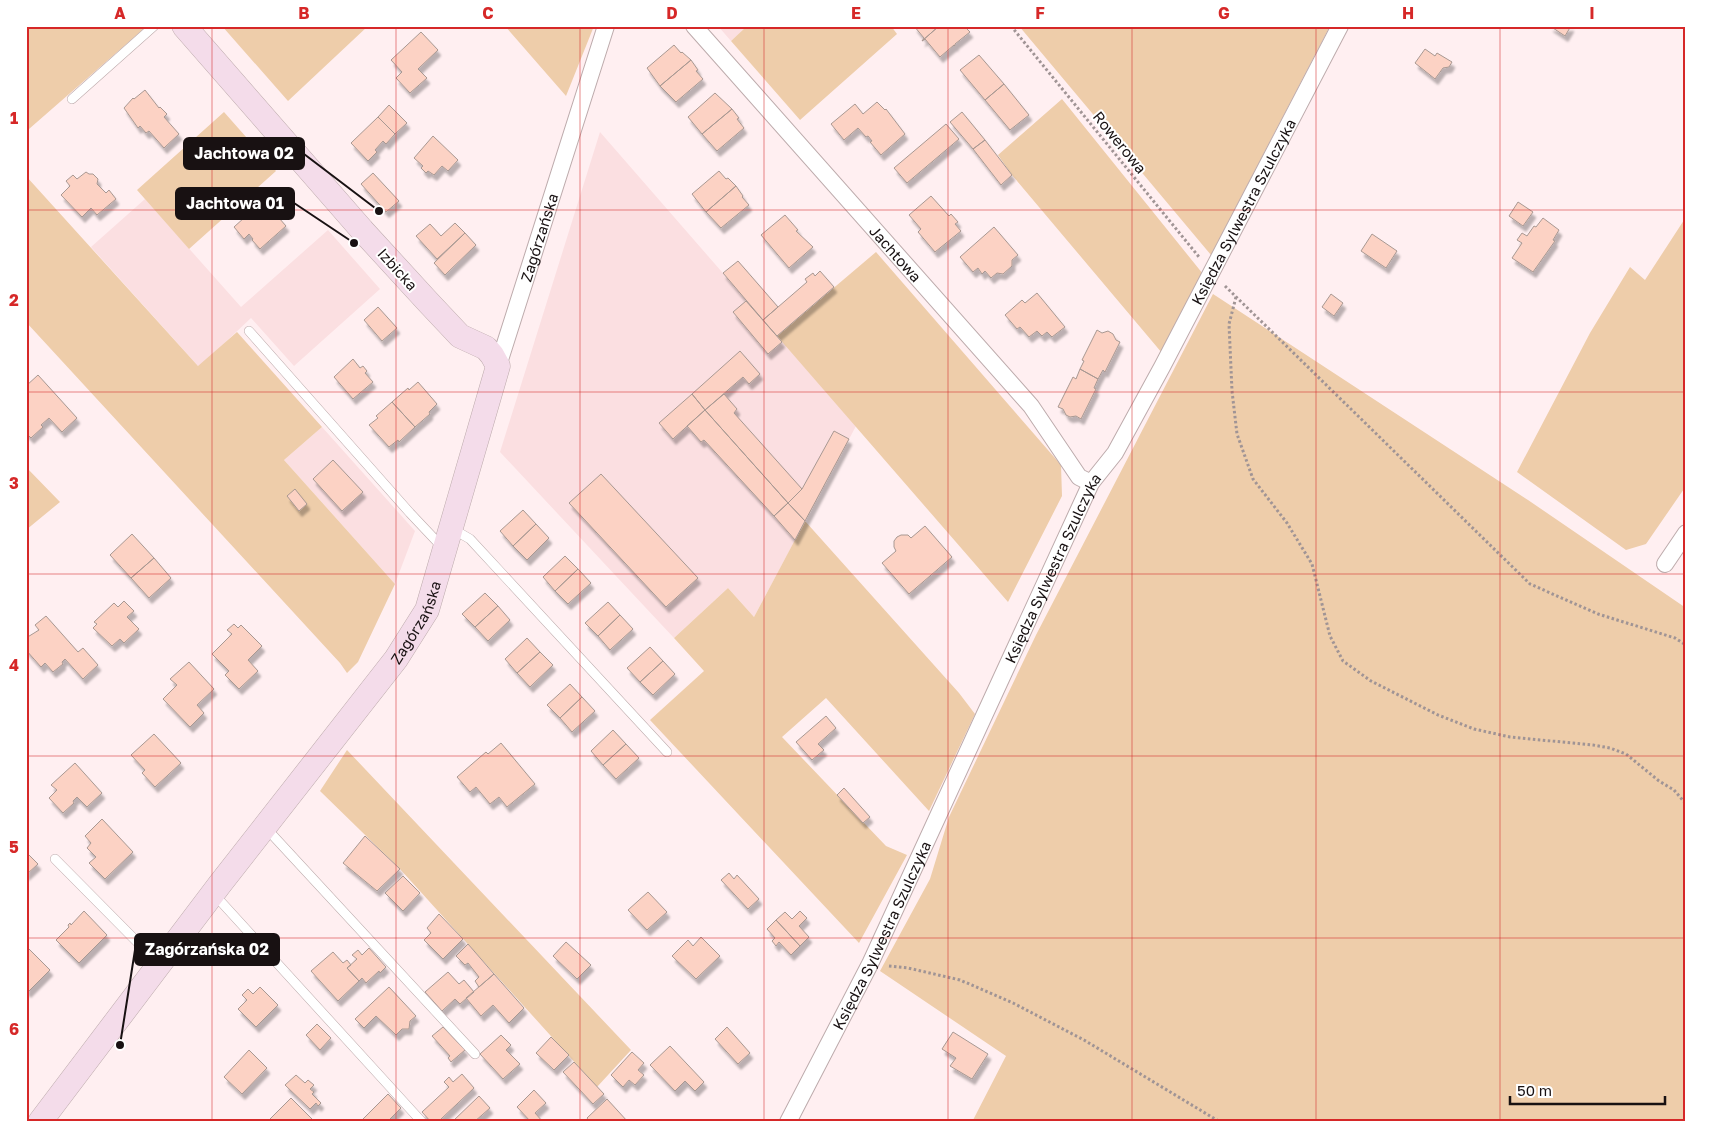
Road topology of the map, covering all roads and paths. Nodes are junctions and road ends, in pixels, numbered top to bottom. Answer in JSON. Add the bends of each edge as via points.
{"nodes":[{"id":1,"x":154,"y":26,"type":"edge"},
{"id":2,"x":184,"y":26,"type":"edge"},
{"id":3,"x":606,"y":26,"type":"edge"},
{"id":4,"x":694,"y":26,"type":"edge"},
{"id":5,"x":1011,"y":26,"type":"edge"},
{"id":6,"x":1340,"y":26,"type":"edge"},
{"id":7,"x":72,"y":99,"type":"dead end"},
{"id":8,"x":1212,"y":272,"type":"junction"},
{"id":9,"x":1236,"y":296,"type":"junction"},
{"id":10,"x":249,"y":331,"type":"dead end"},
{"id":11,"x":498,"y":366,"type":"junction"},
{"id":12,"x":1091,"y":483,"type":"junction"},
{"id":13,"x":1686,"y":533,"type":"edge"},
{"id":14,"x":448,"y":539,"type":"junction"},
{"id":15,"x":1666,"y":564,"type":"dead end"},
{"id":16,"x":1686,"y":645,"type":"edge"},
{"id":17,"x":667,"y":752,"type":"dead end"},
{"id":18,"x":1686,"y":804,"type":"edge"},
{"id":19,"x":265,"y":827,"type":"junction"},
{"id":20,"x":55,"y":859,"type":"dead end"},
{"id":21,"x":213,"y":893,"type":"junction"},
{"id":22,"x":870,"y":964,"type":"junction"},
{"id":23,"x":160,"y":965,"type":"junction"},
{"id":24,"x":475,"y":1054,"type":"dead end"},
{"id":25,"x":40,"y":1122,"type":"edge"},
{"id":26,"x":422,"y":1122,"type":"edge"},
{"id":27,"x":788,"y":1122,"type":"edge"},
{"id":28,"x":1220,"y":1122,"type":"edge"}],
"edges":[{"from":1,"to":7,"type":"lane"},
{"from":2,"to":11,"type":"street","name":"Izbicka","via":[[428,302],[460,336],[486,348]]},
{"from":3,"to":11,"type":"street","name":"Zagórzańska"},
{"from":4,"to":12,"type":"street","name":"Jachtowa","via":[[1031,406],[1079,477]]},
{"from":5,"to":8,"type":"path","name":"Rowerowa"},
{"from":6,"to":8,"type":"street","name":"Księdza Sylwestra Szulczyka"},
{"from":8,"to":9,"type":"path","name":"Rowerowa"},
{"from":8,"to":12,"type":"street","name":"Księdza Sylwestra Szulczyka","via":[[1115,453]]},
{"from":9,"to":16,"type":"path","name":"Rowerowa","via":[[1530,584],[1598,614],[1675,638]]},
{"from":9,"to":18,"type":"path","via":[[1229,324],[1237,434],[1253,479],[1287,523],[1312,564],[1330,636],[1343,661],[1371,681],[1438,715],[1474,729],[1510,737],[1593,745],[1626,754],[1674,790]]},
{"from":10,"to":14,"type":"lane","via":[[410,514]]},
{"from":11,"to":14,"type":"street","name":"Zagórzańska"},
{"from":12,"to":22,"type":"street","name":"Księdza Sylwestra Szulczyka"},
{"from":13,"to":15,"type":"street"},
{"from":14,"to":17,"type":"lane","via":[[470,539]]},
{"from":14,"to":19,"type":"street","name":"Zagórzańska","via":[[427,610],[396,659]]},
{"from":19,"to":21,"type":"street","name":"Zagórzańska"},
{"from":19,"to":24,"type":"lane"},
{"from":20,"to":23,"type":"lane"},
{"from":21,"to":23,"type":"street","name":"Zagórzańska"},
{"from":21,"to":26,"type":"lane"},
{"from":22,"to":27,"type":"street","name":"Księdza Sylwestra Szulczyka"},
{"from":22,"to":28,"type":"path","via":[[908,968],[960,980],[1013,1003],[1084,1040]]},
{"from":23,"to":25,"type":"street","name":"Zagórzańska"}]}
